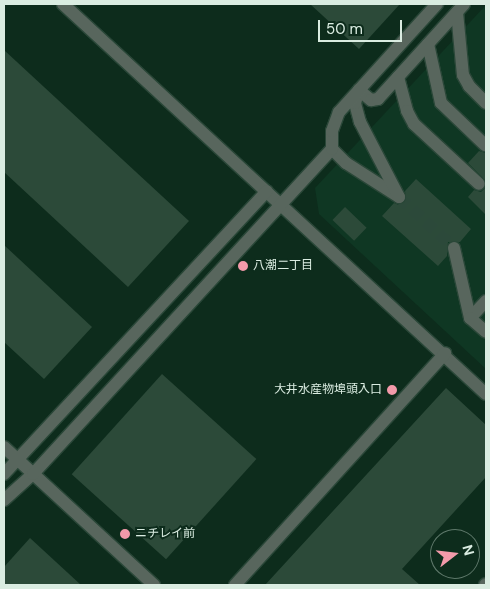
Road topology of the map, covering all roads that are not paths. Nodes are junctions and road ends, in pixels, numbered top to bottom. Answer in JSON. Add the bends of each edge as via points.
{"nodes":[{"id":1,"x":63,"y":4,"type":"edge"},
{"id":2,"x":437,"y":4,"type":"edge"},
{"id":3,"x":460,"y":8,"type":"edge"},
{"id":4,"x":428,"y":44,"type":"junction"},
{"id":5,"x":398,"y":77,"type":"junction"},
{"id":6,"x":359,"y":90,"type":"junction"},
{"id":7,"x":486,"y":103,"type":"edge"},
{"id":8,"x":485,"y":145,"type":"dead end"},
{"id":9,"x":332,"y":149,"type":"junction"},
{"id":10,"x":480,"y":184,"type":"dead end"},
{"id":11,"x":267,"y":191,"type":"junction"},
{"id":12,"x":282,"y":204,"type":"junction"},
{"id":13,"x":454,"y":248,"type":"tunnel mouth"},
{"id":14,"x":486,"y":301,"type":"edge"},
{"id":15,"x":470,"y":318,"type":"junction"},
{"id":16,"x":486,"y":332,"type":"edge"},
{"id":17,"x":445,"y":353,"type":"junction"},
{"id":18,"x":486,"y":394,"type":"edge"},
{"id":19,"x":4,"y":447,"type":"edge"},
{"id":20,"x":19,"y":460,"type":"junction"},
{"id":21,"x":4,"y":474,"type":"edge"},
{"id":22,"x":33,"y":474,"type":"junction"},
{"id":23,"x":4,"y":500,"type":"edge"},
{"id":24,"x":154,"y":585,"type":"edge"},
{"id":25,"x":235,"y":585,"type":"edge"}],
"edges":[{"from":1,"to":11,"type":"street"},
{"from":2,"to":6,"type":"street"},
{"from":3,"to":4,"type":"street"},
{"from":3,"to":7,"type":"street","via":[[464,75],[469,86]]},
{"from":4,"to":5,"type":"street"},
{"from":4,"to":8,"type":"street","via":[[441,103]]},
{"from":5,"to":6,"type":"street","via":[[378,99],[371,100]]},
{"from":5,"to":10,"type":"street","via":[[414,124]]},
{"from":6,"to":9,"type":"street","via":[[334,122]]},
{"from":6,"to":9,"type":"street","via":[[355,103],[360,122],[399,197],[346,163]]},
{"from":9,"to":12,"type":"street"},
{"from":11,"to":12,"type":"street"},
{"from":11,"to":20,"type":"street"},
{"from":12,"to":17,"type":"street"},
{"from":12,"to":22,"type":"street"},
{"from":13,"to":15,"type":"street"},
{"from":14,"to":15,"type":"street"},
{"from":15,"to":16,"type":"street"},
{"from":17,"to":18,"type":"street"},
{"from":17,"to":25,"type":"street"},
{"from":19,"to":20,"type":"street"},
{"from":20,"to":21,"type":"street"},
{"from":20,"to":22,"type":"street"},
{"from":22,"to":23,"type":"street"},
{"from":22,"to":24,"type":"street"}]}
